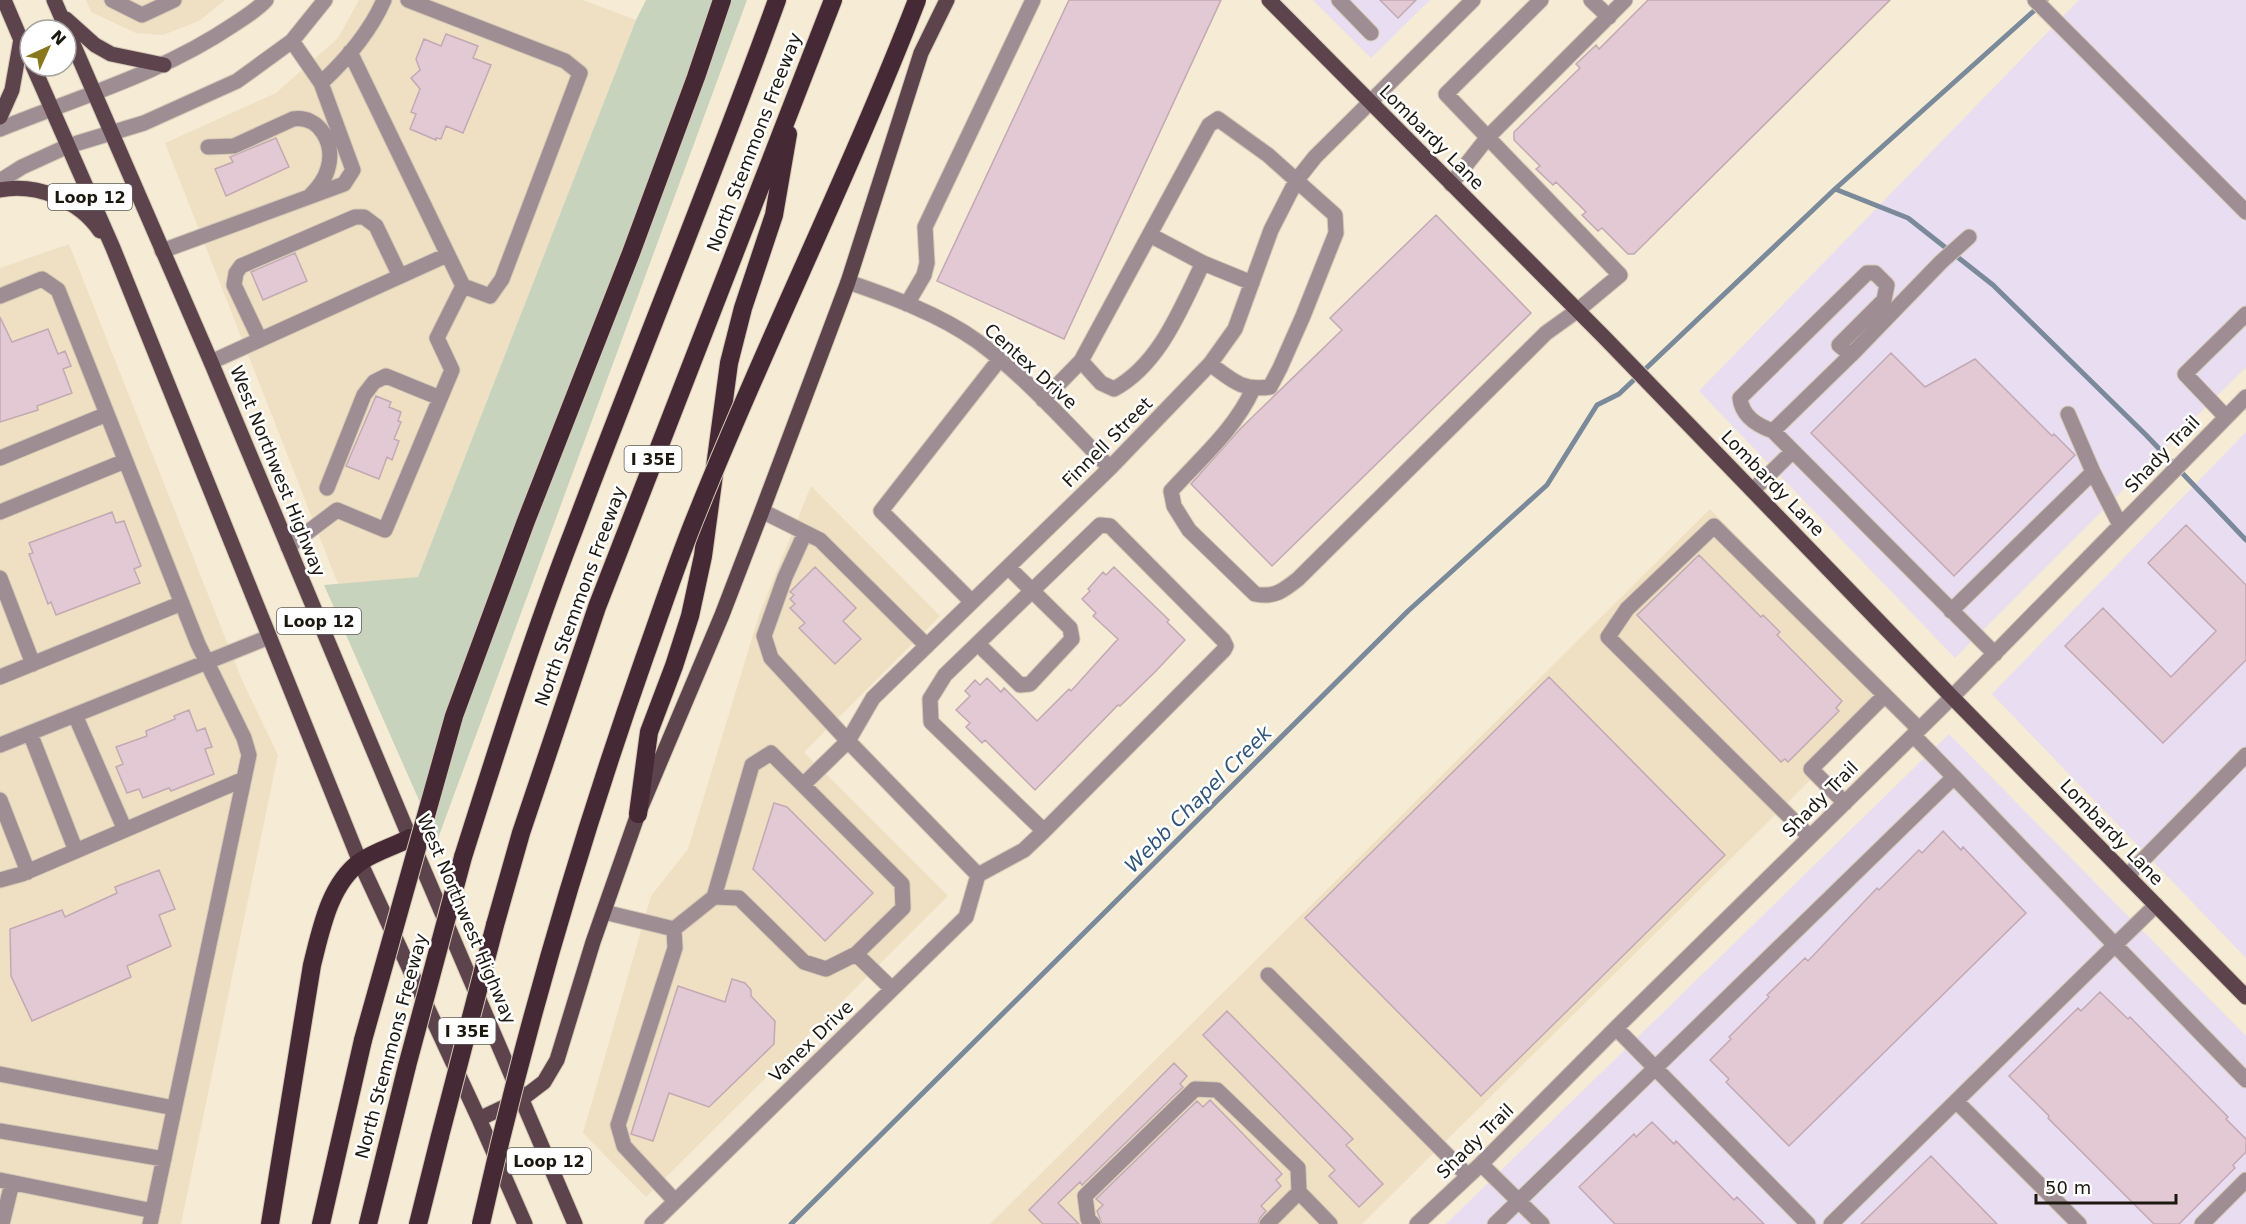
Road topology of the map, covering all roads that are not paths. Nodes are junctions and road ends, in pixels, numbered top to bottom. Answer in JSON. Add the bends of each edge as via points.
{"nodes":[{"id":1,"x":4,"y":0,"type":"edge"},
{"id":2,"x":112,"y":0,"type":"edge"},
{"id":3,"x":174,"y":0,"type":"edge"},
{"id":4,"x":266,"y":0,"type":"edge"},
{"id":5,"x":325,"y":0,"type":"edge"},
{"id":6,"x":384,"y":0,"type":"edge"},
{"id":7,"x":408,"y":0,"type":"edge"},
{"id":8,"x":722,"y":0,"type":"edge"},
{"id":9,"x":777,"y":0,"type":"edge"},
{"id":10,"x":833,"y":0,"type":"edge"},
{"id":11,"x":917,"y":0,"type":"edge"},
{"id":12,"x":947,"y":0,"type":"edge"},
{"id":13,"x":1033,"y":0,"type":"edge"},
{"id":14,"x":1269,"y":0,"type":"edge"},
{"id":15,"x":1339,"y":0,"type":"edge"},
{"id":16,"x":1473,"y":0,"type":"edge"},
{"id":17,"x":1541,"y":0,"type":"edge"},
{"id":18,"x":1591,"y":0,"type":"edge"},
{"id":19,"x":1625,"y":0,"type":"edge"},
{"id":20,"x":2034,"y":0,"type":"edge"},
{"id":21,"x":151,"y":5,"type":"edge"},
{"id":22,"x":57,"y":7,"type":"edge"},
{"id":23,"x":1609,"y":17,"type":"junction"},
{"id":24,"x":18,"y":32,"type":"edge"},
{"id":25,"x":1371,"y":33,"type":"dead end"},
{"id":26,"x":292,"y":41,"type":"junction"},
{"id":27,"x":350,"y":52,"type":"junction"},
{"id":28,"x":18,"y":56,"type":"edge"},
{"id":29,"x":164,"y":64,"type":"junction"},
{"id":30,"x":38,"y":78,"type":"edge"},
{"id":31,"x":321,"y":83,"type":"junction"},
{"id":32,"x":796,"y":91,"type":"junction"},
{"id":33,"x":95,"y":94,"type":"junction"},
{"id":34,"x":1369,"y":102,"type":"junction"},
{"id":35,"x":51,"y":108,"type":"junction"},
{"id":36,"x":0,"y":117,"type":"edge"},
{"id":37,"x":0,"y":129,"type":"edge"},
{"id":38,"x":112,"y":133,"type":"junction"},
{"id":39,"x":1488,"y":137,"type":"junction"},
{"id":40,"x":68,"y":146,"type":"junction"},
{"id":41,"x":208,"y":147,"type":"dead end"},
{"id":42,"x":0,"y":181,"type":"edge"},
{"id":43,"x":1296,"y":181,"type":"junction"},
{"id":44,"x":1451,"y":184,"type":"junction"},
{"id":45,"x":0,"y":190,"type":"edge"},
{"id":46,"x":310,"y":196,"type":"junction"},
{"id":47,"x":2246,"y":212,"type":"edge"},
{"id":48,"x":1150,"y":235,"type":"junction"},
{"id":49,"x":1969,"y":237,"type":"dead end"},
{"id":50,"x":112,"y":248,"type":"junction"},
{"id":51,"x":162,"y":251,"type":"junction"},
{"id":52,"x":447,"y":255,"type":"junction"},
{"id":53,"x":1203,"y":263,"type":"junction"},
{"id":54,"x":400,"y":276,"type":"junction"},
{"id":55,"x":848,"y":282,"type":"junction"},
{"id":56,"x":1252,"y":283,"type":"junction"},
{"id":57,"x":463,"y":286,"type":"junction"},
{"id":58,"x":0,"y":296,"type":"edge"},
{"id":59,"x":907,"y":303,"type":"junction"},
{"id":60,"x":1578,"y":310,"type":"junction"},
{"id":61,"x":2246,"y":314,"type":"edge"},
{"id":62,"x":260,"y":340,"type":"junction"},
{"id":63,"x":1851,"y":355,"type":"junction"},
{"id":64,"x":999,"y":360,"type":"junction"},
{"id":65,"x":1080,"y":361,"type":"junction"},
{"id":66,"x":212,"y":362,"type":"junction"},
{"id":67,"x":1210,"y":364,"type":"junction"},
{"id":68,"x":1253,"y":389,"type":"junction"},
{"id":69,"x":2246,"y":396,"type":"edge"},
{"id":70,"x":440,"y":398,"type":"junction"},
{"id":71,"x":1043,"y":400,"type":"junction"},
{"id":72,"x":107,"y":414,"type":"junction"},
{"id":73,"x":2068,"y":414,"type":"dead end"},
{"id":74,"x":2226,"y":417,"type":"junction"},
{"id":75,"x":1773,"y":432,"type":"junction"},
{"id":76,"x":1792,"y":452,"type":"junction"},
{"id":77,"x":0,"y":458,"type":"edge"},
{"id":78,"x":125,"y":460,"type":"junction"},
{"id":79,"x":1110,"y":468,"type":"junction"},
{"id":80,"x":2093,"y":472,"type":"junction"},
{"id":81,"x":327,"y":488,"type":"dead end"},
{"id":82,"x":1753,"y":490,"type":"junction"},
{"id":83,"x":762,"y":511,"type":"junction"},
{"id":84,"x":0,"y":513,"type":"edge"},
{"id":85,"x":2120,"y":525,"type":"junction"},
{"id":86,"x":805,"y":532,"type":"junction"},
{"id":87,"x":288,"y":547,"type":"junction"},
{"id":88,"x":1008,"y":567,"type":"junction"},
{"id":89,"x":0,"y":578,"type":"edge"},
{"id":90,"x":1033,"y":590,"type":"junction"},
{"id":91,"x":972,"y":602,"type":"junction"},
{"id":92,"x":182,"y":603,"type":"junction"},
{"id":93,"x":1951,"y":611,"type":"junction"},
{"id":94,"x":269,"y":637,"type":"junction"},
{"id":95,"x":978,"y":644,"type":"junction"},
{"id":96,"x":927,"y":646,"type":"junction"},
{"id":97,"x":1995,"y":654,"type":"junction"},
{"id":98,"x":208,"y":662,"type":"junction"},
{"id":99,"x":33,"y":664,"type":"junction"},
{"id":100,"x":0,"y":677,"type":"edge"},
{"id":101,"x":1884,"y":696,"type":"junction"},
{"id":102,"x":1952,"y":697,"type":"junction"},
{"id":103,"x":75,"y":715,"type":"junction"},
{"id":104,"x":1916,"y":732,"type":"junction"},
{"id":105,"x":30,"y":733,"type":"junction"},
{"id":106,"x":848,"y":741,"type":"junction"},
{"id":107,"x":0,"y":745,"type":"edge"},
{"id":108,"x":2246,"y":755,"type":"edge"},
{"id":109,"x":1954,"y":777,"type":"junction"},
{"id":110,"x":244,"y":779,"type":"junction"},
{"id":111,"x":803,"y":786,"type":"junction"},
{"id":112,"x":0,"y":800,"type":"edge"},
{"id":113,"x":1845,"y":802,"type":"junction"},
{"id":114,"x":638,"y":814,"type":"junction"},
{"id":115,"x":124,"y":830,"type":"junction"},
{"id":116,"x":1044,"y":831,"type":"junction"},
{"id":117,"x":1810,"y":837,"type":"junction"},
{"id":118,"x":410,"y":838,"type":"junction"},
{"id":119,"x":76,"y":851,"type":"junction"},
{"id":120,"x":360,"y":862,"type":"junction"},
{"id":121,"x":28,"y":872,"type":"junction"},
{"id":122,"x":978,"y":875,"type":"junction"},
{"id":123,"x":2127,"y":876,"type":"junction"},
{"id":124,"x":0,"y":880,"type":"edge"},
{"id":125,"x":714,"y":897,"type":"junction"},
{"id":126,"x":2156,"y":905,"type":"junction"},
{"id":127,"x":604,"y":912,"type":"junction"},
{"id":128,"x":674,"y":929,"type":"junction"},
{"id":129,"x":2115,"y":945,"type":"junction"},
{"id":130,"x":856,"y":954,"type":"junction"},
{"id":131,"x":1268,"y":975,"type":"dead end"},
{"id":132,"x":892,"y":989,"type":"junction"},
{"id":133,"x":2246,"y":997,"type":"edge"},
{"id":134,"x":1616,"y":1028,"type":"junction"},
{"id":135,"x":1656,"y":1069,"type":"junction"},
{"id":136,"x":0,"y":1074,"type":"edge"},
{"id":137,"x":2246,"y":1080,"type":"edge"},
{"id":138,"x":523,"y":1098,"type":"junction"},
{"id":139,"x":1956,"y":1101,"type":"junction"},
{"id":140,"x":174,"y":1108,"type":"junction"},
{"id":141,"x":479,"y":1119,"type":"junction"},
{"id":142,"x":0,"y":1131,"type":"edge"},
{"id":143,"x":164,"y":1159,"type":"junction"},
{"id":144,"x":1481,"y":1164,"type":"junction"},
{"id":145,"x":1468,"y":1176,"type":"junction"},
{"id":146,"x":2246,"y":1180,"type":"edge"},
{"id":147,"x":6,"y":1182,"type":"edge"},
{"id":148,"x":1299,"y":1192,"type":"junction"},
{"id":149,"x":675,"y":1201,"type":"junction"},
{"id":150,"x":1519,"y":1201,"type":"junction"},
{"id":151,"x":152,"y":1218,"type":"edge"},
{"id":152,"x":2,"y":1224,"type":"edge"},
{"id":153,"x":270,"y":1224,"type":"edge"},
{"id":154,"x":321,"y":1224,"type":"edge"},
{"id":155,"x":368,"y":1224,"type":"edge"},
{"id":156,"x":418,"y":1224,"type":"edge"},
{"id":157,"x":481,"y":1224,"type":"edge"},
{"id":158,"x":525,"y":1224,"type":"edge"},
{"id":159,"x":575,"y":1224,"type":"edge"},
{"id":160,"x":652,"y":1224,"type":"edge"},
{"id":161,"x":1093,"y":1224,"type":"edge"},
{"id":162,"x":1267,"y":1224,"type":"edge"},
{"id":163,"x":1330,"y":1224,"type":"edge"},
{"id":164,"x":1417,"y":1224,"type":"edge"},
{"id":165,"x":1495,"y":1224,"type":"edge"},
{"id":166,"x":1542,"y":1224,"type":"edge"},
{"id":167,"x":1808,"y":1224,"type":"edge"},
{"id":168,"x":1831,"y":1224,"type":"edge"},
{"id":169,"x":2079,"y":1224,"type":"edge"},
{"id":170,"x":2202,"y":1224,"type":"edge"}],
"edges":[{"from":1,"to":24,"type":"main road"},
{"from":2,"to":21,"type":"street","via":[[142,15]]},
{"from":3,"to":21,"type":"street"},
{"from":4,"to":29,"type":"street","via":[[223,32]]},
{"from":5,"to":26,"type":"street"},
{"from":6,"to":27,"type":"street","via":[[375,21]]},
{"from":7,"to":57,"type":"street","via":[[565,61],[580,74],[502,279],[490,296]]},
{"from":8,"to":154,"type":"highway","bridge":true,"via":[[631,253],[454,716],[363,1040]]},
{"from":9,"to":155,"type":"highway","name":"North Stemmons Freeway","number":"I 35E","bridge":true,"via":[[574,528],[492,762],[463,857]]},
{"from":10,"to":32,"type":"highway","name":"North Stemmons Freeway","number":"I 35E"},
{"from":11,"to":157,"type":"highway","bridge":true,"via":[[697,513],[663,605],[581,847],[534,1011]]},
{"from":12,"to":55,"type":"main road","via":[[921,53]]},
{"from":13,"to":59,"type":"street","via":[[925,227],[927,263]]},
{"from":14,"to":34,"type":"main road","name":"Lombardy Lane"},
{"from":15,"to":25,"type":"street"},
{"from":16,"to":34,"type":"street","name":"Finnell Street"},
{"from":17,"to":39,"type":"street","via":[[1446,94]]},
{"from":18,"to":23,"type":"street"},
{"from":19,"to":23,"type":"street"},
{"from":20,"to":47,"type":"street"},
{"from":22,"to":29,"type":"main road","via":[[95,45],[111,54]]},
{"from":22,"to":33,"type":"main road","name":"West Northwest Highway","number":"Loop 12"},
{"from":23,"to":39,"type":"street"},
{"from":26,"to":31,"type":"street"},
{"from":26,"to":38,"type":"street","via":[[237,81]]},
{"from":27,"to":31,"type":"street"},
{"from":27,"to":52,"type":"street"},
{"from":28,"to":36,"type":"main road","via":[[12,90]]},
{"from":29,"to":33,"type":"street"},
{"from":30,"to":35,"type":"main road","number":"Loop 12"},
{"from":31,"to":46,"type":"street","via":[[353,170],[344,184]]},
{"from":32,"to":114,"type":"highway","via":[[774,215],[729,363],[703,556],[690,616],[649,732]]},
{"from":32,"to":156,"type":"highway","name":"North Stemmons Freeway","number":"I 35E","bridge":true,"via":[[597,607],[524,822]]},
{"from":33,"to":35,"type":"street"},
{"from":33,"to":38,"type":"main road","name":"West Northwest Highway","number":"Loop 12"},
{"from":34,"to":43,"type":"street","name":"Finnell Street"},
{"from":34,"to":44,"type":"main road","name":"Lombardy Lane"},
{"from":35,"to":37,"type":"street"},
{"from":35,"to":40,"type":"main road","number":"Loop 12"},
{"from":38,"to":40,"type":"street"},
{"from":38,"to":51,"type":"main road","name":"West Northwest Highway","number":"Loop 12"},
{"from":39,"to":44,"type":"street"},
{"from":39,"to":60,"type":"street","via":[[1620,275]]},
{"from":40,"to":42,"type":"street"},
{"from":40,"to":50,"type":"main road","number":"Loop 12"},
{"from":41,"to":46,"type":"street","via":[[234,146],[293,119],[314,122],[329,148],[329,166],[322,183]]},
{"from":43,"to":48,"type":"street","via":[[1218,119],[1209,125]]},
{"from":43,"to":56,"type":"street","name":"Finnell Street","via":[[1271,230]]},
{"from":43,"to":68,"type":"street","via":[[1335,215],[1336,233],[1270,387]]},
{"from":44,"to":60,"type":"main road","name":"Lombardy Lane"},
{"from":45,"to":50,"type":"main road","via":[[41,191],[70,203],[95,222]]},
{"from":46,"to":51,"type":"street"},
{"from":48,"to":53,"type":"street"},
{"from":48,"to":65,"type":"street"},
{"from":49,"to":63,"type":"street"},
{"from":50,"to":94,"type":"main road","number":"Loop 12"},
{"from":51,"to":66,"type":"main road","name":"West Northwest Highway","number":"Loop 12"},
{"from":52,"to":54,"type":"street"},
{"from":52,"to":57,"type":"street"},
{"from":53,"to":56,"type":"street"},
{"from":53,"to":65,"type":"street","via":[[1171,330],[1129,381],[1114,389],[1101,383]]},
{"from":54,"to":62,"type":"street"},
{"from":54,"to":62,"type":"street","via":[[376,226],[364,217],[355,217],[241,266],[234,285]]},
{"from":55,"to":59,"type":"street","name":"Centex Drive"},
{"from":55,"to":83,"type":"main road"},
{"from":56,"to":67,"type":"street","name":"Finnell Street","via":[[1235,328]]},
{"from":57,"to":70,"type":"street","via":[[437,338],[452,370]]},
{"from":58,"to":72,"type":"street","via":[[42,279],[58,290]]},
{"from":59,"to":64,"type":"street","name":"Centex Drive","via":[[976,341]]},
{"from":60,"to":68,"type":"street","via":[[1546,333],[1298,579],[1281,593],[1268,596],[1255,594],[1190,530],[1174,507],[1171,491],[1244,408]]},
{"from":60,"to":82,"type":"main road","name":"Lombardy Lane"},
{"from":61,"to":74,"type":"street","via":[[2185,374]]},
{"from":62,"to":66,"type":"street"},
{"from":63,"to":75,"type":"street"},
{"from":63,"to":75,"type":"street","via":[[1839,345],[1884,300],[1887,285],[1875,273],[1867,273],[1740,398],[1741,409],[1758,426]]},
{"from":64,"to":71,"type":"street","name":"Centex Drive"},
{"from":64,"to":91,"type":"street","via":[[881,511]]},
{"from":65,"to":71,"type":"street"},
{"from":66,"to":87,"type":"main road","name":"West Northwest Highway","number":"Loop 12"},
{"from":67,"to":68,"type":"street","via":[[1234,382]]},
{"from":67,"to":79,"type":"street","name":"Finnell Street"},
{"from":69,"to":74,"type":"street","name":"Shady Trail"},
{"from":70,"to":81,"type":"street","via":[[386,376],[379,378],[364,395]]},
{"from":70,"to":87,"type":"street","via":[[385,530],[337,510]]},
{"from":71,"to":79,"type":"street","name":"Centex Drive"},
{"from":72,"to":77,"type":"street"},
{"from":72,"to":78,"type":"street"},
{"from":73,"to":80,"type":"street"},
{"from":74,"to":85,"type":"street","name":"Shady Trail"},
{"from":75,"to":76,"type":"street"},
{"from":76,"to":82,"type":"street"},
{"from":76,"to":93,"type":"street"},
{"from":78,"to":84,"type":"street"},
{"from":78,"to":92,"type":"street"},
{"from":79,"to":88,"type":"street","name":"Finnell Street"},
{"from":80,"to":85,"type":"street"},
{"from":80,"to":93,"type":"street"},
{"from":82,"to":102,"type":"main road","name":"Lombardy Lane"},
{"from":83,"to":86,"type":"street"},
{"from":83,"to":114,"type":"main road"},
{"from":85,"to":97,"type":"street","name":"Shady Trail"},
{"from":86,"to":96,"type":"street","via":[[820,540]]},
{"from":86,"to":106,"type":"street","via":[[765,636],[771,658]]},
{"from":87,"to":118,"type":"main road","name":"West Northwest Highway","number":"Loop 12"},
{"from":88,"to":90,"type":"street"},
{"from":88,"to":91,"type":"street","name":"Finnell Street"},
{"from":89,"to":99,"type":"street"},
{"from":90,"to":95,"type":"street"},
{"from":90,"to":95,"type":"street","via":[[1070,628],[1072,639],[1030,684],[1020,685]]},
{"from":90,"to":116,"type":"street","via":[[1100,525],[1110,525],[1226,646]]},
{"from":91,"to":96,"type":"street","name":"Finnell Street"},
{"from":92,"to":98,"type":"street"},
{"from":92,"to":99,"type":"street"},
{"from":93,"to":97,"type":"street"},
{"from":94,"to":98,"type":"street"},
{"from":94,"to":120,"type":"main road","number":"Loop 12"},
{"from":95,"to":116,"type":"street","via":[[945,675],[930,699],[931,722]]},
{"from":96,"to":106,"type":"street","name":"Finnell Street","via":[[873,698]]},
{"from":97,"to":102,"type":"street","name":"Shady Trail"},
{"from":98,"to":103,"type":"street"},
{"from":98,"to":110,"type":"street","via":[[244,738],[249,755]]},
{"from":99,"to":100,"type":"street"},
{"from":101,"to":104,"type":"street"},
{"from":101,"to":113,"type":"street","via":[[1811,770]]},
{"from":101,"to":117,"type":"street","via":[[1714,526],[1627,609],[1608,637]]},
{"from":102,"to":104,"type":"street","name":"Shady Trail"},
{"from":102,"to":123,"type":"main road","name":"Lombardy Lane"},
{"from":103,"to":105,"type":"street"},
{"from":103,"to":115,"type":"street"},
{"from":104,"to":109,"type":"street"},
{"from":104,"to":113,"type":"street","name":"Shady Trail"},
{"from":105,"to":107,"type":"street"},
{"from":105,"to":119,"type":"street"},
{"from":106,"to":111,"type":"street","name":"Finnell Street"},
{"from":106,"to":122,"type":"street"},
{"from":108,"to":123,"type":"street"},
{"from":109,"to":129,"type":"street"},
{"from":109,"to":135,"type":"street"},
{"from":110,"to":115,"type":"street"},
{"from":110,"to":140,"type":"street"},
{"from":111,"to":125,"type":"street","via":[[771,753],[752,765]]},
{"from":111,"to":130,"type":"street","via":[[902,884],[903,908]]},
{"from":112,"to":121,"type":"street"},
{"from":113,"to":117,"type":"street","name":"Shady Trail"},
{"from":114,"to":127,"type":"main road"},
{"from":115,"to":119,"type":"street"},
{"from":116,"to":122,"type":"street","via":[[1024,850]]},
{"from":117,"to":134,"type":"street","name":"Shady Trail"},
{"from":118,"to":120,"type":"highway"},
{"from":118,"to":138,"type":"main road","name":"West Northwest Highway","number":"Loop 12"},
{"from":119,"to":121,"type":"street"},
{"from":120,"to":141,"type":"main road","number":"Loop 12"},
{"from":120,"to":153,"type":"highway","via":[[333,897],[312,965]]},
{"from":121,"to":124,"type":"street"},
{"from":122,"to":132,"type":"street","name":"Vanex Drive","via":[[966,916]]},
{"from":123,"to":126,"type":"main road","name":"Lombardy Lane"},
{"from":125,"to":128,"type":"street"},
{"from":125,"to":130,"type":"street","via":[[739,898],[804,962],[826,969]]},
{"from":126,"to":129,"type":"street"},
{"from":126,"to":133,"type":"main road","name":"Lombardy Lane"},
{"from":127,"to":128,"type":"street"},
{"from":127,"to":138,"type":"main road","via":[[557,1060],[544,1082]]},
{"from":128,"to":149,"type":"street","via":[[675,948],[618,1125],[624,1146]]},
{"from":129,"to":137,"type":"street"},
{"from":129,"to":139,"type":"street"},
{"from":130,"to":132,"type":"street"},
{"from":131,"to":145,"type":"street"},
{"from":132,"to":149,"type":"street","name":"Vanex Drive"},
{"from":134,"to":135,"type":"street"},
{"from":134,"to":144,"type":"street","name":"Shady Trail"},
{"from":135,"to":150,"type":"street"},
{"from":135,"to":167,"type":"street"},
{"from":136,"to":140,"type":"street"},
{"from":138,"to":141,"type":"main road"},
{"from":138,"to":159,"type":"main road","name":"West Northwest Highway","number":"Loop 12"},
{"from":139,"to":168,"type":"street"},
{"from":139,"to":169,"type":"street"},
{"from":140,"to":143,"type":"street"},
{"from":141,"to":158,"type":"main road","number":"Loop 12"},
{"from":142,"to":143,"type":"street"},
{"from":143,"to":151,"type":"street"},
{"from":144,"to":145,"type":"street","name":"Shady Trail"},
{"from":144,"to":150,"type":"street"},
{"from":145,"to":164,"type":"street","name":"Shady Trail"},
{"from":146,"to":170,"type":"street"},
{"from":147,"to":151,"type":"street"},
{"from":147,"to":152,"type":"street"},
{"from":148,"to":161,"type":"street","via":[[1298,1168],[1217,1090],[1195,1089],[1085,1196],[1088,1219]]},
{"from":148,"to":162,"type":"street"},
{"from":148,"to":163,"type":"street"},
{"from":149,"to":160,"type":"street","name":"Vanex Drive"},
{"from":150,"to":165,"type":"street"},
{"from":150,"to":166,"type":"street"}]}
